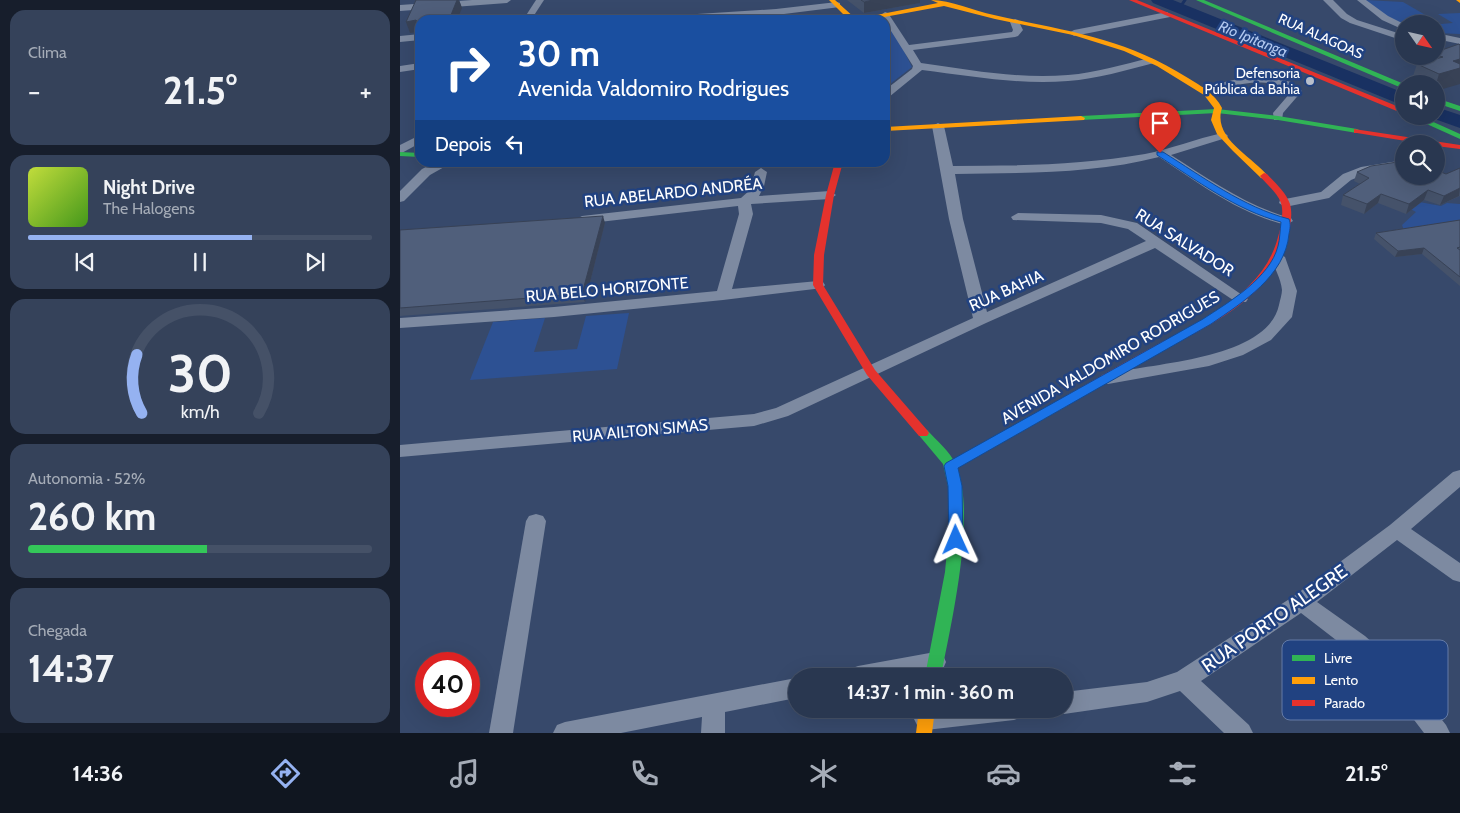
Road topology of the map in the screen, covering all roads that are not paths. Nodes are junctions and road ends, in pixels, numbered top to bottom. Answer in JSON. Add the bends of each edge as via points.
{"nodes":[{"id":1,"x":507,"y":0,"type":"edge"},
{"id":2,"x":540,"y":0,"type":"edge"},
{"id":3,"x":1132,"y":0,"type":"edge"},
{"id":4,"x":1199,"y":0,"type":"edge"},
{"id":5,"x":1327,"y":0,"type":"edge"},
{"id":6,"x":1361,"y":0,"type":"edge"},
{"id":7,"x":834,"y":2,"type":"edge"},
{"id":8,"x":938,"y":2,"type":"edge"},
{"id":9,"x":400,"y":8,"type":"edge"},
{"id":10,"x":530,"y":15,"type":"edge"},
{"id":11,"x":735,"y":15,"type":"edge"},
{"id":12,"x":848,"y":15,"type":"edge"},
{"id":13,"x":885,"y":15,"type":"edge"},
{"id":14,"x":1167,"y":15,"type":"junction"},
{"id":15,"x":890,"y":22,"type":"edge"},
{"id":16,"x":1015,"y":22,"type":"junction"},
{"id":17,"x":1395,"y":23,"type":"edge"},
{"id":18,"x":1074,"y":33,"type":"junction"},
{"id":19,"x":1395,"y":35,"type":"edge"},
{"id":20,"x":415,"y":38,"type":"edge"},
{"id":21,"x":1445,"y":38,"type":"edge"},
{"id":22,"x":400,"y":39,"type":"edge"},
{"id":23,"x":1460,"y":41,"type":"edge"},
{"id":24,"x":907,"y":48,"type":"junction"},
{"id":25,"x":1445,"y":53,"type":"edge"},
{"id":26,"x":1460,"y":58,"type":"edge"},
{"id":27,"x":1151,"y":61,"type":"junction"},
{"id":28,"x":918,"y":66,"type":"junction"},
{"id":29,"x":415,"y":67,"type":"edge"},
{"id":30,"x":400,"y":69,"type":"edge"},
{"id":31,"x":1395,"y":83,"type":"edge"},
{"id":32,"x":1202,"y":90,"type":"junction"},
{"id":33,"x":890,"y":91,"type":"edge"},
{"id":34,"x":1445,"y":103,"type":"edge"},
{"id":35,"x":1395,"y":108,"type":"edge"},
{"id":36,"x":1460,"y":109,"type":"edge"},
{"id":37,"x":1217,"y":112,"type":"junction"},
{"id":38,"x":1278,"y":118,"type":"junction"},
{"id":39,"x":1433,"y":125,"type":"edge"},
{"id":40,"x":938,"y":126,"type":"junction"},
{"id":41,"x":890,"y":129,"type":"edge"},
{"id":42,"x":1222,"y":136,"type":"junction"},
{"id":43,"x":1395,"y":137,"type":"edge"},
{"id":44,"x":1460,"y":137,"type":"edge"},
{"id":45,"x":415,"y":141,"type":"edge"},
{"id":46,"x":1445,"y":144,"type":"edge"},
{"id":47,"x":1460,"y":146,"type":"edge"},
{"id":48,"x":400,"y":150,"type":"edge"},
{"id":49,"x":1160,"y":153,"type":"junction"},
{"id":50,"x":400,"y":154,"type":"edge"},
{"id":51,"x":415,"y":155,"type":"edge"},
{"id":52,"x":1395,"y":165,"type":"edge"},
{"id":53,"x":436,"y":167,"type":"edge"},
{"id":54,"x":838,"y":167,"type":"edge"},
{"id":55,"x":948,"y":170,"type":"junction"},
{"id":56,"x":761,"y":172,"type":"dead end"},
{"id":57,"x":830,"y":195,"type":"junction"},
{"id":58,"x":400,"y":198,"type":"edge"},
{"id":59,"x":744,"y":201,"type":"junction"},
{"id":60,"x":1285,"y":203,"type":"junction"},
{"id":61,"x":1018,"y":217,"type":"dead end"},
{"id":62,"x":564,"y":221,"type":"edge"},
{"id":63,"x":1286,"y":221,"type":"junction"},
{"id":64,"x":1156,"y":242,"type":"junction"},
{"id":65,"x":1278,"y":257,"type":"junction"},
{"id":66,"x":818,"y":286,"type":"junction"},
{"id":67,"x":723,"y":296,"type":"junction"},
{"id":68,"x":1242,"y":299,"type":"junction"},
{"id":69,"x":981,"y":320,"type":"junction"},
{"id":70,"x":400,"y":324,"type":"edge"},
{"id":71,"x":871,"y":372,"type":"junction"},
{"id":72,"x":1106,"y":379,"type":"junction"},
{"id":73,"x":400,"y":451,"type":"edge"},
{"id":74,"x":951,"y":466,"type":"junction"},
{"id":75,"x":1460,"y":478,"type":"edge"},
{"id":76,"x":536,"y":521,"type":"dead end"},
{"id":77,"x":1397,"y":530,"type":"junction"},
{"id":78,"x":1460,"y":574,"type":"edge"},
{"id":79,"x":1301,"y":602,"type":"junction"},
{"id":80,"x":1353,"y":640,"type":"edge"},
{"id":81,"x":934,"y":668,"type":"edge"},
{"id":82,"x":1184,"y":680,"type":"junction"},
{"id":83,"x":788,"y":689,"type":"edge"},
{"id":84,"x":1073,"y":702,"type":"edge"},
{"id":85,"x":714,"y":703,"type":"junction"},
{"id":86,"x":942,"y":718,"type":"edge"},
{"id":87,"x":926,"y":720,"type":"edge"},
{"id":88,"x":1428,"y":720,"type":"edge"},
{"id":89,"x":500,"y":733,"type":"edge"},
{"id":90,"x":565,"y":733,"type":"edge"},
{"id":91,"x":713,"y":733,"type":"edge"},
{"id":92,"x":1241,"y":733,"type":"edge"},
{"id":93,"x":1438,"y":733,"type":"edge"}],
"edges":[{"from":1,"to":9,"type":"street"},
{"from":2,"to":10,"type":"street"},
{"from":3,"to":14,"type":"street"},
{"from":4,"to":31,"type":"street","name":"RUA ALAGOAS"},
{"from":5,"to":19,"type":"street","via":[[1349,20]]},
{"from":6,"to":17,"type":"street"},
{"from":7,"to":11,"type":"street"},
{"from":7,"to":12,"type":"street"},
{"from":8,"to":13,"type":"street"},
{"from":8,"to":16,"type":"street"},
{"from":14,"to":18,"type":"street"},
{"from":14,"to":35,"type":"street"},
{"from":15,"to":24,"type":"street"},
{"from":16,"to":18,"type":"street"},
{"from":16,"to":24,"type":"street","via":[[1018,30],[1015,34]]},
{"from":18,"to":27,"type":"street"},
{"from":20,"to":22,"type":"street"},
{"from":21,"to":23,"type":"street"},
{"from":24,"to":28,"type":"street"},
{"from":25,"to":26,"type":"street"},
{"from":27,"to":28,"type":"street","via":[[1093,74],[1050,79],[1009,78]]},
{"from":27,"to":32,"type":"street"},
{"from":28,"to":33,"type":"street"},
{"from":29,"to":30,"type":"street"},
{"from":32,"to":37,"type":"street","via":[[1217,104]]},
{"from":32,"to":38,"type":"street","via":[[1262,78],[1279,81],[1297,91],[1278,113]]},
{"from":34,"to":36,"type":"street"},
{"from":37,"to":38,"type":"street"},
{"from":37,"to":40,"type":"street"},
{"from":37,"to":42,"type":"street","via":[[1215,121]]},
{"from":38,"to":43,"type":"street"},
{"from":39,"to":44,"type":"street"},
{"from":40,"to":41,"type":"street"},
{"from":40,"to":55,"type":"street"},
{"from":42,"to":49,"type":"street"},
{"from":42,"to":60,"type":"street","via":[[1264,176]]},
{"from":45,"to":48,"type":"street"},
{"from":46,"to":47,"type":"street"},
{"from":49,"to":55,"type":"street","via":[[1059,168]]},
{"from":49,"to":63,"type":"street","via":[[1263,215]]},
{"from":50,"to":51,"type":"street"},
{"from":52,"to":60,"type":"street","via":[[1346,177],[1325,195]]},
{"from":53,"to":58,"type":"street","via":[[426,172]]},
{"from":54,"to":57,"type":"street"},
{"from":55,"to":69,"type":"street","via":[[956,219]]},
{"from":56,"to":59,"type":"street","via":[[757,191]]},
{"from":57,"to":59,"type":"street","name":"RUA ABELARDO ANDRÉA"},
{"from":57,"to":66,"type":"street","via":[[819,255]]},
{"from":59,"to":62,"type":"street","name":"RUA ABELARDO ANDRÉA"},
{"from":59,"to":67,"type":"street","via":[[746,214]]},
{"from":60,"to":63,"type":"street","name":"AVENIDA VALDOMIRO RODRIGUES"},
{"from":61,"to":64,"type":"street","name":"RUA SALVADOR","via":[[1101,219],[1132,226]]},
{"from":63,"to":65,"type":"street","name":"AVENIDA VALDOMIRO RODRIGUES"},
{"from":64,"to":68,"type":"street","name":"RUA SALVADOR"},
{"from":64,"to":69,"type":"street","name":"RUA BAHIA"},
{"from":65,"to":68,"type":"street","name":"AVENIDA VALDOMIRO RODRIGUES","via":[[1266,275]]},
{"from":65,"to":72,"type":"street","via":[[1291,292],[1287,314],[1262,340],[1233,354],[1201,363]]},
{"from":66,"to":67,"type":"street","name":"RUA BELO HORIZONTE"},
{"from":66,"to":71,"type":"street"},
{"from":67,"to":70,"type":"street","name":"RUA BELO HORIZONTE"},
{"from":68,"to":72,"type":"street","name":"AVENIDA VALDOMIRO RODRIGUES"},
{"from":69,"to":71,"type":"street","name":"RUA BAHIA"},
{"from":71,"to":73,"type":"street","name":"RUA AILTON SIMAS","via":[[782,412],[754,420]]},
{"from":71,"to":74,"type":"street"},
{"from":72,"to":74,"type":"street","name":"AVENIDA VALDOMIRO RODRIGUES"},
{"from":74,"to":81,"type":"street","via":[[955,486],[956,540]]},
{"from":75,"to":77,"type":"street","name":"RUA PORTO ALEGRE"},
{"from":76,"to":89,"type":"street"},
{"from":77,"to":78,"type":"street"},
{"from":77,"to":79,"type":"street","name":"RUA PORTO ALEGRE"},
{"from":79,"to":80,"type":"street"},
{"from":79,"to":82,"type":"street","name":"RUA PORTO ALEGRE"},
{"from":82,"to":84,"type":"street","name":"RUA PORTO ALEGRE","via":[[1147,692]]},
{"from":82,"to":92,"type":"street"},
{"from":83,"to":85,"type":"street"},
{"from":85,"to":90,"type":"street"},
{"from":85,"to":91,"type":"street"},
{"from":86,"to":87,"type":"street"},
{"from":88,"to":93,"type":"street"}]}
